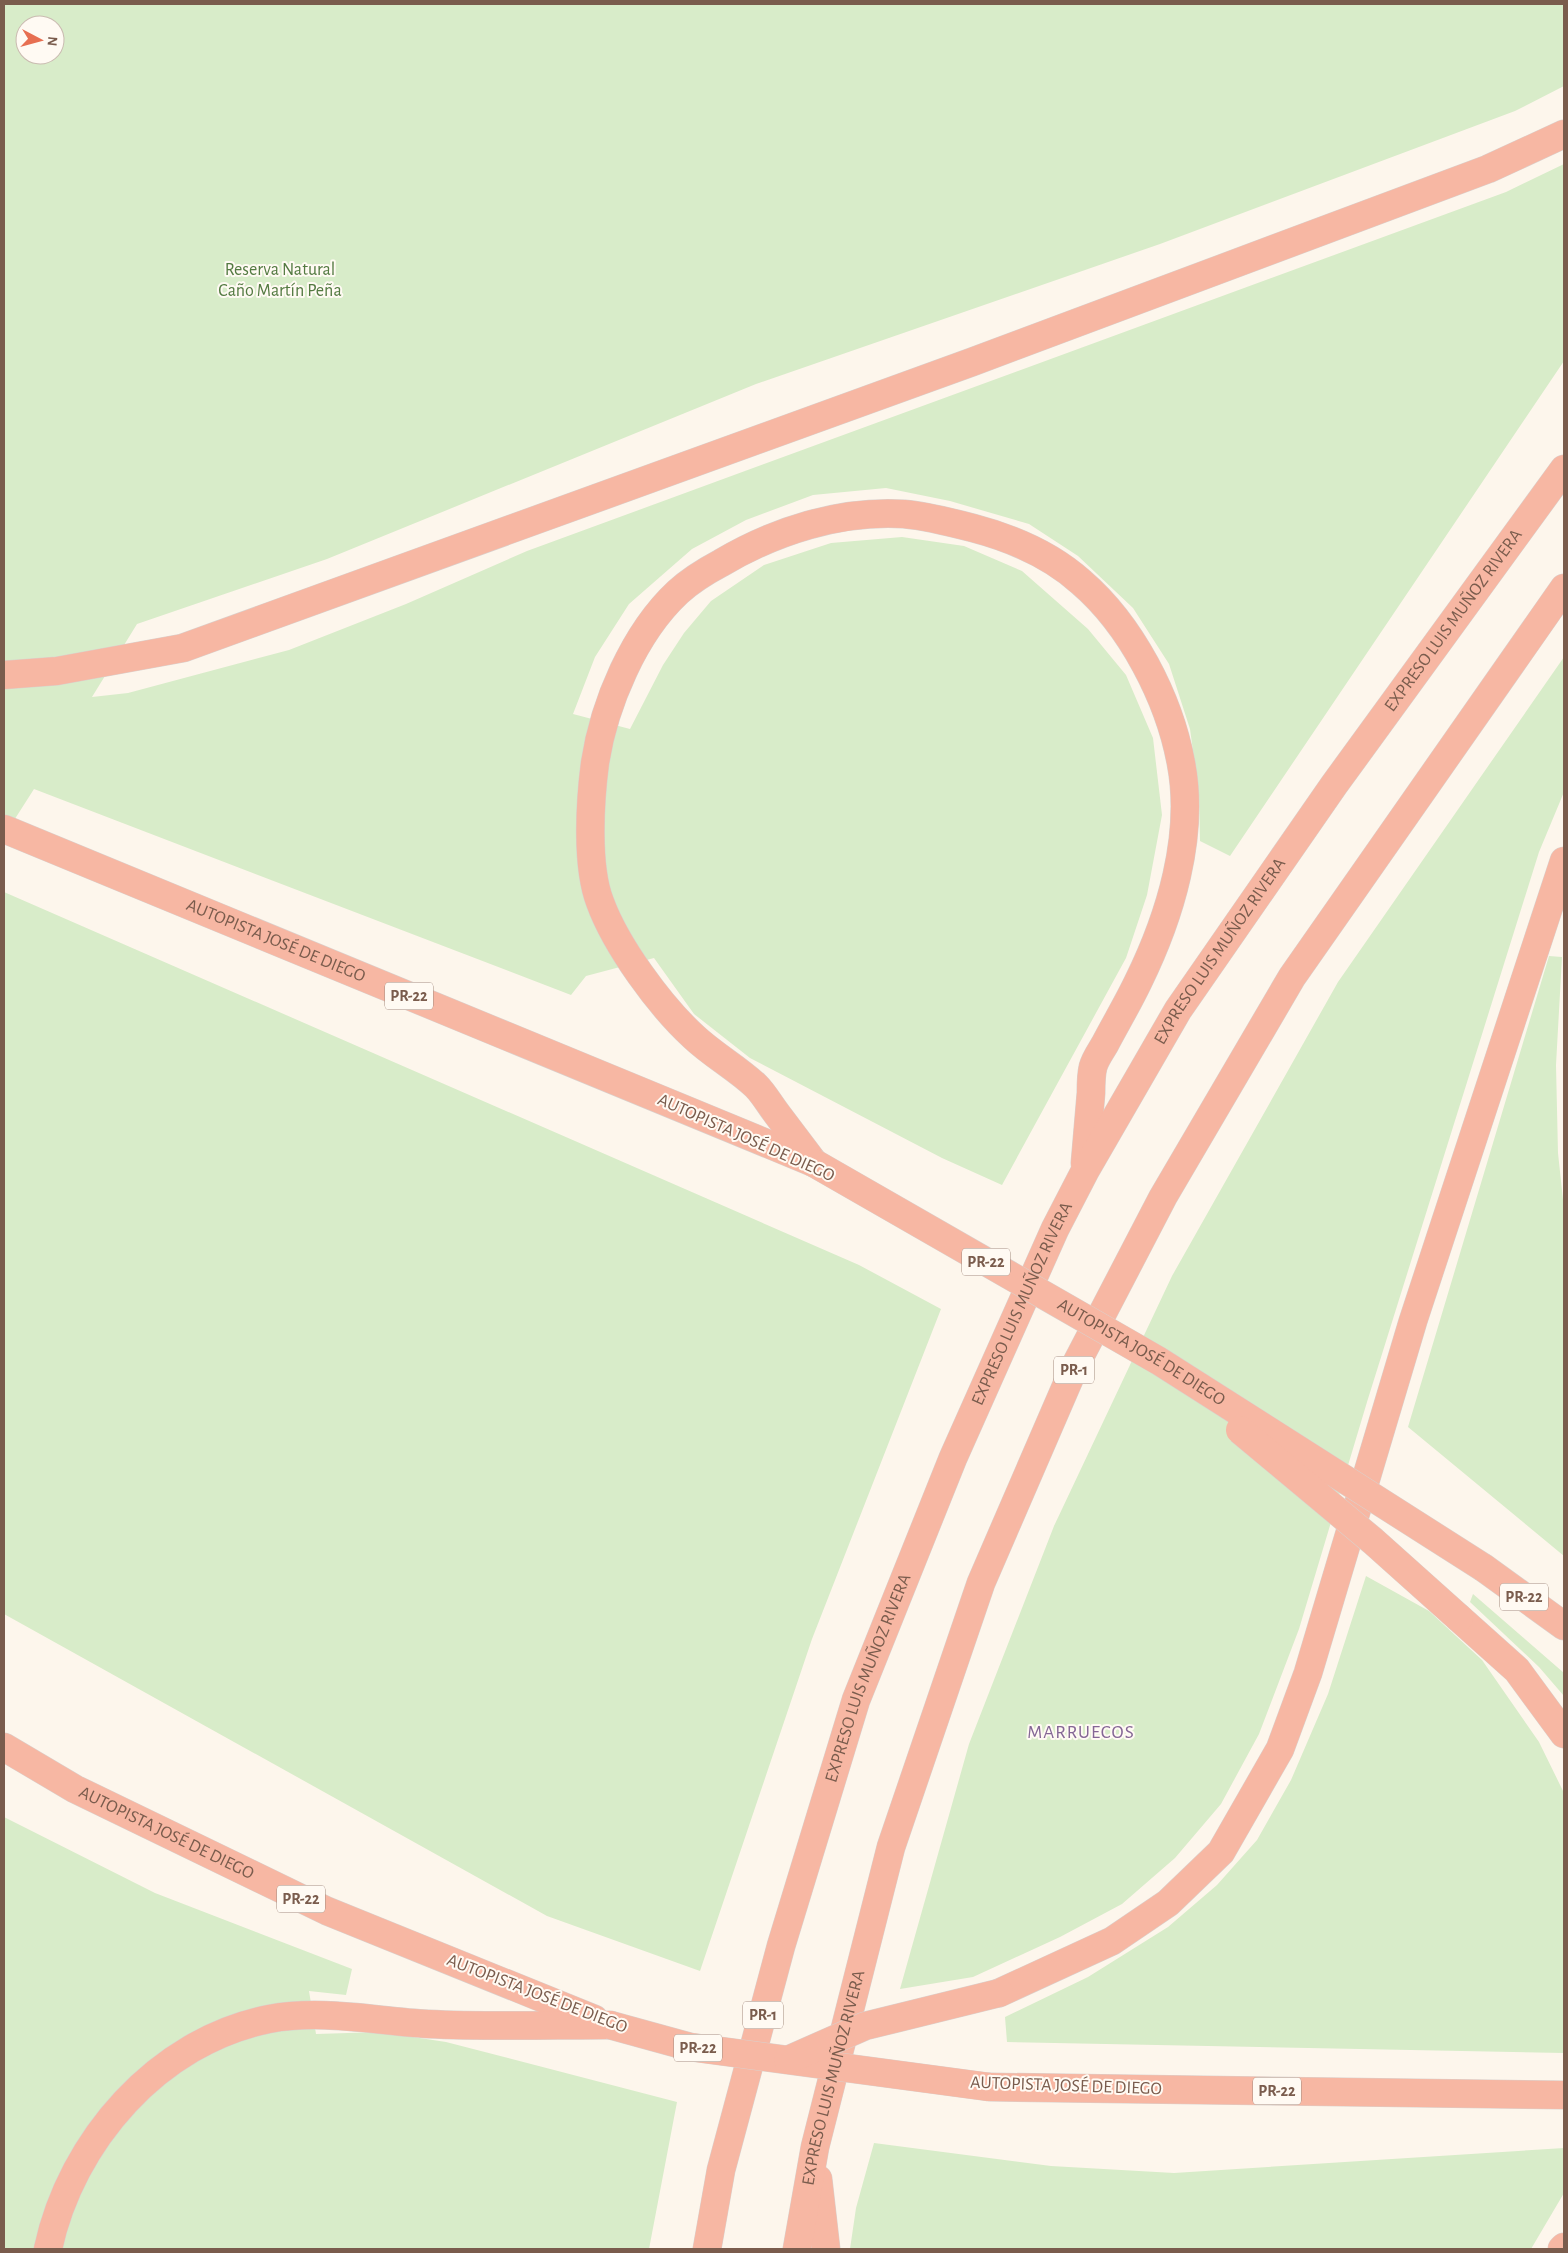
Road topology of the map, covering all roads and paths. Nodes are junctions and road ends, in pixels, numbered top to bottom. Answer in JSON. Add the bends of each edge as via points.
{"nodes":[{"id":1,"x":1564,"y":134,"type":"edge"},
{"id":2,"x":1564,"y":469,"type":"edge"},
{"id":3,"x":1564,"y":588,"type":"edge"},
{"id":4,"x":4,"y":676,"type":"edge"},
{"id":5,"x":4,"y":829,"type":"edge"},
{"id":6,"x":1564,"y":861,"type":"edge"},
{"id":7,"x":814,"y":1163,"type":"junction"},
{"id":8,"x":1084,"y":1171,"type":"junction"},
{"id":9,"x":1158,"y":1361,"type":"junction"},
{"id":10,"x":1564,"y":1626,"type":"edge"},
{"id":11,"x":1564,"y":1734,"type":"edge"},
{"id":12,"x":4,"y":1747,"type":"edge"},
{"id":13,"x":610,"y":2026,"type":"junction"},
{"id":14,"x":788,"y":2060,"type":"junction"},
{"id":15,"x":1564,"y":2095,"type":"edge"},
{"id":16,"x":815,"y":2147,"type":"junction"},
{"id":17,"x":48,"y":2249,"type":"edge"},
{"id":18,"x":707,"y":2249,"type":"edge"},
{"id":19,"x":797,"y":2249,"type":"edge"},
{"id":20,"x":826,"y":2249,"type":"edge"}],
"edges":[{"from":1,"to":4,"type":"highway","via":[[1488,169],[982,359],[183,648],[57,671]]},
{"from":2,"to":8,"type":"highway","name":"EXPRESO LUIS MUÑOZ RIVERA","number":"PR-1","via":[[1334,785],[1178,1010]]},
{"from":3,"to":16,"type":"highway","name":"EXPRESO LUIS MUÑOZ RIVERA","number":"PR-1","via":[[1292,977],[1163,1197],[1074,1368],[981,1583],[891,1847]]},
{"from":5,"to":7,"type":"highway","name":"AUTOPISTA JOSÉ DE DIEGO","number":"PR-22"},
{"from":6,"to":14,"type":"highway","bridge":true,"via":[[1413,1321],[1308,1674],[1280,1749],[1220,1852],[1168,1903],[1112,1941],[999,1993],[865,2026]]},
{"from":7,"to":8,"type":"highway","via":[[756,1086],[692,1036],[669,1011],[615,935],[598,898],[592,862],[590,822],[598,745],[627,665],[649,626],[678,592],[752,544],[837,519],[903,514],[999,535],[1047,557],[1081,582],[1137,646],[1171,722],[1182,767],[1184,806],[1176,882],[1139,981],[1093,1066]]},
{"from":7,"to":9,"type":"highway","name":"AUTOPISTA JOSÉ DE DIEGO","number":"PR-22","bridge":true},
{"from":8,"to":18,"type":"highway","name":"EXPRESO LUIS MUÑOZ RIVERA","number":"PR-1","via":[[953,1458],[856,1700],[781,1946],[721,2170]]},
{"from":9,"to":10,"type":"highway","name":"AUTOPISTA JOSÉ DE DIEGO","number":"PR-22","bridge":true,"via":[[1484,1568]]},
{"from":9,"to":11,"type":"highway","bridge":true,"via":[[1373,1541],[1518,1670]]},
{"from":12,"to":13,"type":"highway","name":"AUTOPISTA JOSÉ DE DIEGO","number":"PR-22","via":[[75,1789],[327,1911]]},
{"from":13,"to":14,"type":"highway","name":"AUTOPISTA JOSÉ DE DIEGO","number":"PR-22","bridge":true,"via":[[690,2046]]},
{"from":13,"to":17,"type":"highway","via":[[429,2024],[322,2014],[270,2019],[236,2028],[206,2040],[173,2060],[135,2091],[82,2158],[62,2204]]},
{"from":14,"to":15,"type":"highway","name":"AUTOPISTA JOSÉ DE DIEGO","number":"PR-22","bridge":true,"via":[[989,2087]]},
{"from":16,"to":19,"type":"highway","name":"EXPRESO LUIS MUÑOZ RIVERA","number":"PR-1"},
{"from":16,"to":20,"type":"highway"}]}
